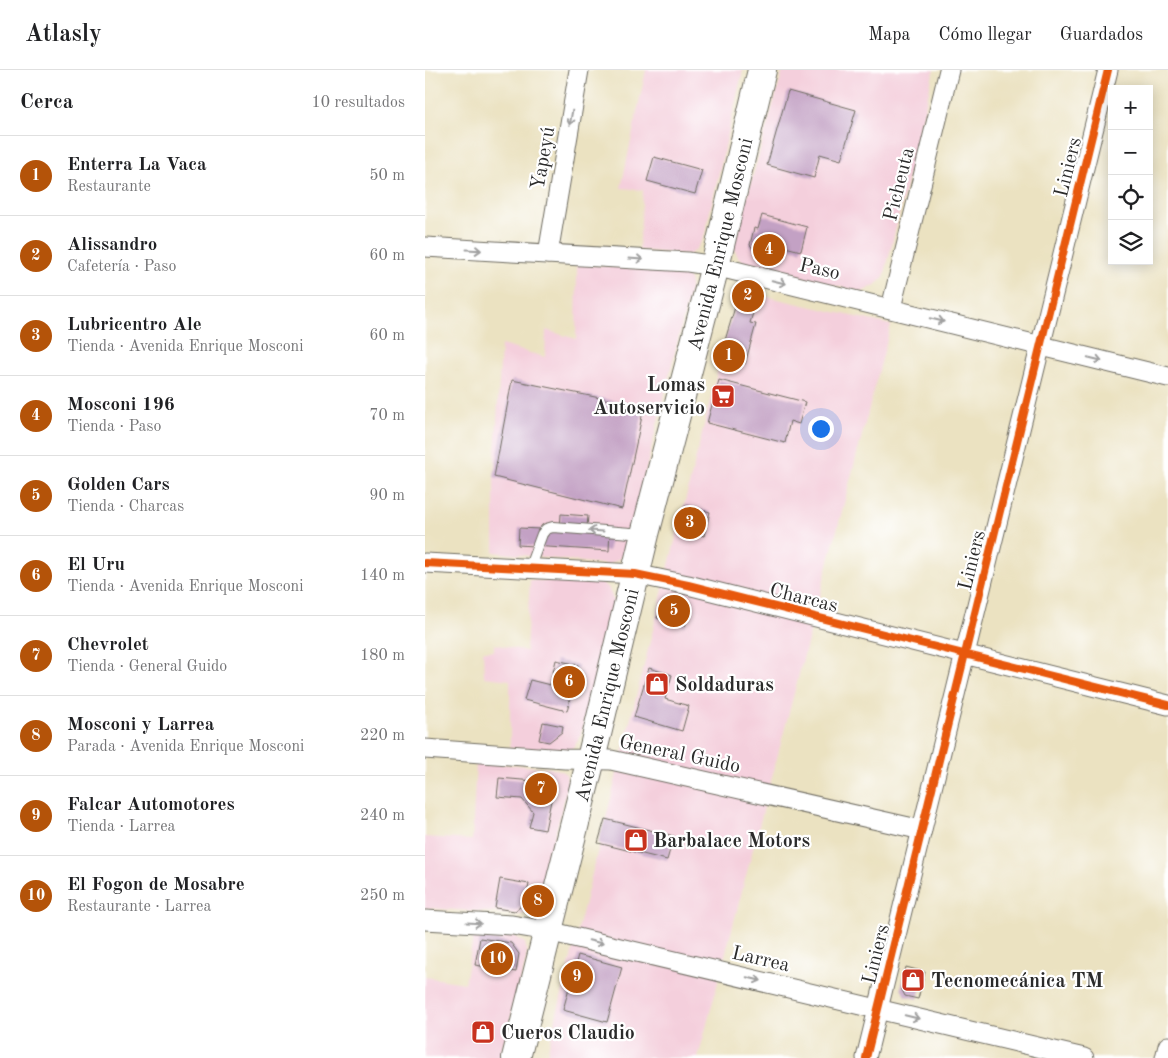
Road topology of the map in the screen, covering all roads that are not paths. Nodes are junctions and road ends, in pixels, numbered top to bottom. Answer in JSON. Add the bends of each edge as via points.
{"nodes":[{"id":1,"x":579,"y":70,"type":"edge"},
{"id":2,"x":762,"y":70,"type":"edge"},
{"id":3,"x":949,"y":70,"type":"edge"},
{"id":4,"x":1108,"y":70,"type":"edge"},
{"id":5,"x":425,"y":247,"type":"edge"},
{"id":6,"x":548,"y":254,"type":"junction"},
{"id":7,"x":715,"y":266,"type":"junction"},
{"id":8,"x":891,"y":308,"type":"junction"},
{"id":9,"x":1041,"y":346,"type":"junction"},
{"id":10,"x":1168,"y":377,"type":"edge"},
{"id":11,"x":645,"y":534,"type":"junction"},
{"id":12,"x":425,"y":563,"type":"edge"},
{"id":13,"x":529,"y":569,"type":"junction"},
{"id":14,"x":635,"y":574,"type":"junction"},
{"id":15,"x":965,"y":655,"type":"junction"},
{"id":16,"x":1168,"y":705,"type":"edge"},
{"id":17,"x":425,"y":749,"type":"edge"},
{"id":18,"x":591,"y":759,"type":"junction"},
{"id":19,"x":922,"y":830,"type":"junction"},
{"id":20,"x":425,"y":920,"type":"edge"},
{"id":21,"x":548,"y":931,"type":"junction"},
{"id":22,"x":879,"y":1009,"type":"junction"},
{"id":23,"x":1168,"y":1046,"type":"edge"},
{"id":24,"x":516,"y":1058,"type":"edge"},
{"id":25,"x":866,"y":1058,"type":"edge"},
{"id":26,"x":1084,"y":1058,"type":"edge"},
{"id":27,"x":1165,"y":1058,"type":"edge"}],
"edges":[{"from":1,"to":6,"type":"street","name":"Yapeyú","one_way":true},
{"from":2,"to":7,"type":"main road","name":"Avenida Enrique Mosconi"},
{"from":3,"to":8,"type":"street","name":"Picheuta"},
{"from":4,"to":9,"type":"street","name":"Liniers"},
{"from":5,"to":6,"type":"street","name":"Paso","one_way":true},
{"from":6,"to":7,"type":"street","name":"Paso","one_way":true},
{"from":7,"to":8,"type":"street","name":"Paso","one_way":true},
{"from":7,"to":11,"type":"main road","name":"Avenida Enrique Mosconi"},
{"from":8,"to":9,"type":"street","name":"Paso","one_way":true},
{"from":9,"to":10,"type":"street","name":"Paso","one_way":true},
{"from":9,"to":15,"type":"street","name":"Liniers"},
{"from":11,"to":13,"type":"lane","one_way":true,"via":[[546,529]]},
{"from":11,"to":14,"type":"main road","name":"Avenida Enrique Mosconi"},
{"from":12,"to":13,"type":"street","name":"Charcas"},
{"from":13,"to":14,"type":"street","name":"Charcas"},
{"from":14,"to":15,"type":"street","name":"Charcas"},
{"from":14,"to":18,"type":"main road","name":"Avenida Enrique Mosconi"},
{"from":15,"to":16,"type":"street","name":"Charcas"},
{"from":15,"to":19,"type":"street","name":"Liniers"},
{"from":17,"to":18,"type":"street","name":"General Guido"},
{"from":18,"to":19,"type":"street","name":"General Guido","via":[[611,760]]},
{"from":18,"to":21,"type":"main road","name":"Avenida Enrique Mosconi"},
{"from":19,"to":22,"type":"street","name":"Liniers"},
{"from":20,"to":21,"type":"street","name":"Larrea","one_way":true,"via":[[512,925]]},
{"from":21,"to":22,"type":"street","name":"Larrea","one_way":true},
{"from":21,"to":24,"type":"main road","name":"Avenida Enrique Mosconi"},
{"from":22,"to":25,"type":"street","name":"Liniers"},
{"from":22,"to":26,"type":"street","name":"Larrea","one_way":true},
{"from":23,"to":27,"type":"street"}]}
